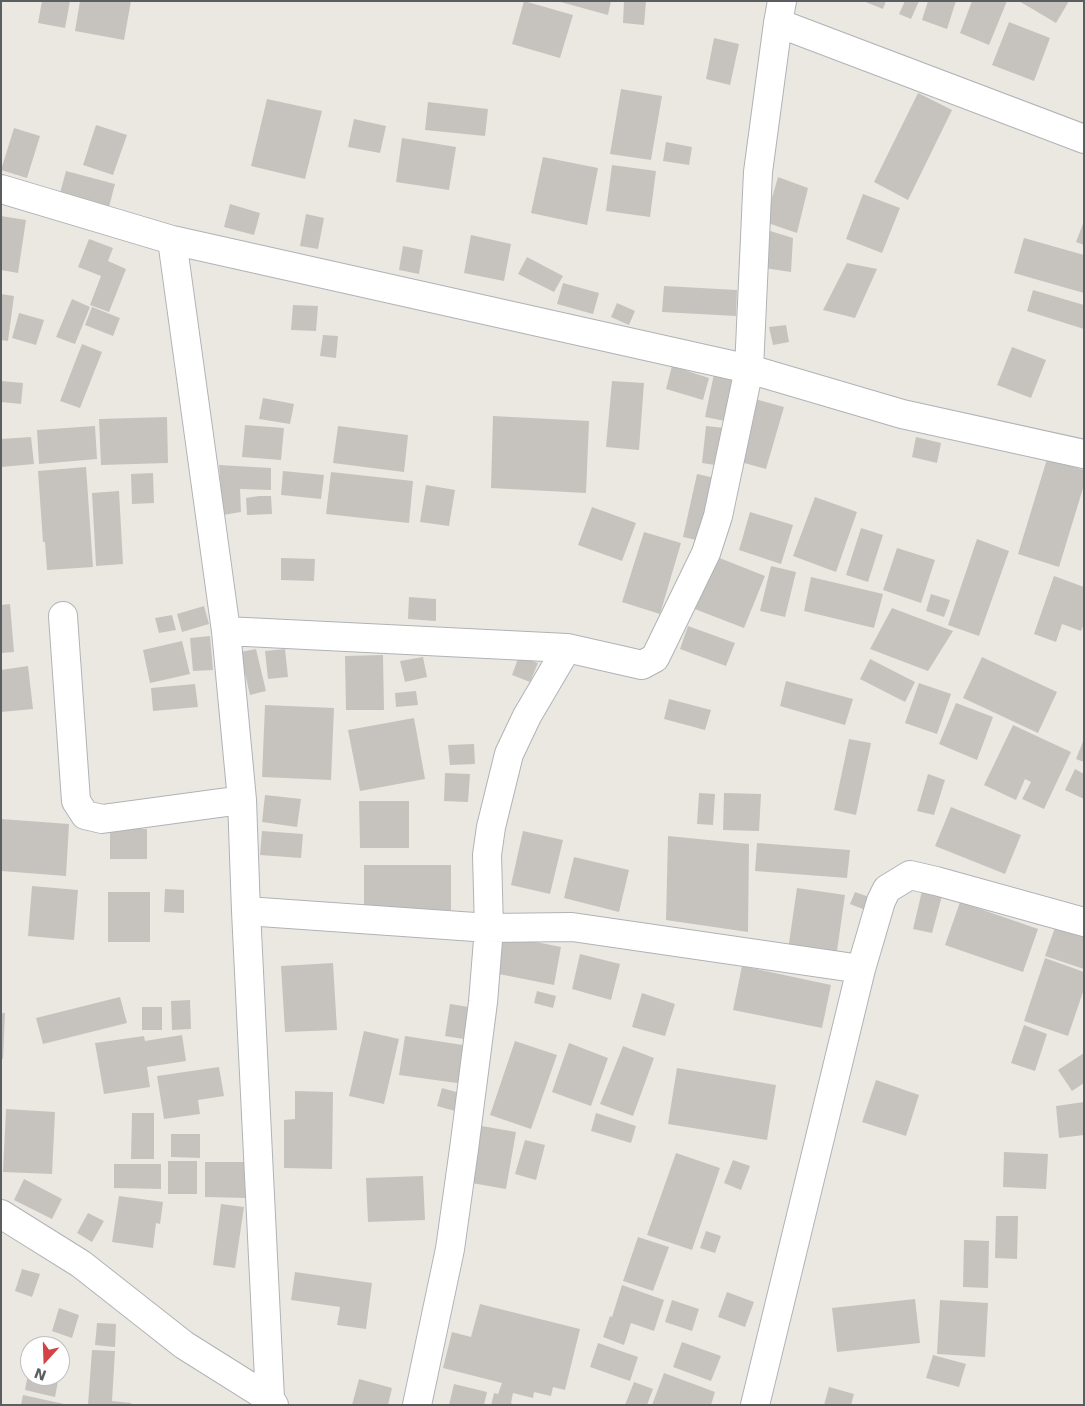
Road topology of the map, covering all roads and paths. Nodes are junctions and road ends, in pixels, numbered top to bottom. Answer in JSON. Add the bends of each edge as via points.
{"nodes":[{"id":1,"x":780,"y":12,"type":"edge"},
{"id":2,"x":1084,"y":139,"type":"edge"},
{"id":3,"x":1,"y":188,"type":"edge"},
{"id":4,"x":172,"y":240,"type":"junction"},
{"id":5,"x":749,"y":369,"type":"junction"},
{"id":6,"x":1084,"y":454,"type":"edge"},
{"id":7,"x":64,"y":616,"type":"dead end"},
{"id":8,"x":226,"y":631,"type":"junction"},
{"id":9,"x":566,"y":648,"type":"junction"},
{"id":10,"x":242,"y":800,"type":"junction"},
{"id":11,"x":246,"y":911,"type":"junction"},
{"id":12,"x":1084,"y":922,"type":"edge"},
{"id":13,"x":489,"y":928,"type":"junction"},
{"id":14,"x":861,"y":969,"type":"junction"},
{"id":15,"x":1,"y":1214,"type":"edge"},
{"id":16,"x":272,"y":1402,"type":"edge"},
{"id":17,"x":417,"y":1405,"type":"edge"},
{"id":18,"x":755,"y":1405,"type":"edge"}],
"edges":[{"from":1,"to":2,"type":"street"},
{"from":1,"to":5,"type":"street","via":[[758,172]]},
{"from":3,"to":4,"type":"street"},
{"from":4,"to":5,"type":"street"},
{"from":4,"to":8,"type":"street"},
{"from":5,"to":6,"type":"street","via":[[902,414]]},
{"from":5,"to":9,"type":"street","via":[[718,516],[706,553],[655,658],[642,665]]},
{"from":7,"to":10,"type":"street","via":[[76,802],[86,814],[102,818]]},
{"from":8,"to":9,"type":"street"},
{"from":8,"to":10,"type":"street"},
{"from":9,"to":13,"type":"street","via":[[508,754],[487,854]]},
{"from":10,"to":11,"type":"street"},
{"from":11,"to":13,"type":"street"},
{"from":11,"to":16,"type":"street"},
{"from":12,"to":14,"type":"street","via":[[910,875],[887,889]]},
{"from":13,"to":14,"type":"street","via":[[572,927]]},
{"from":13,"to":17,"type":"street","via":[[483,1002],[450,1249]]},
{"from":14,"to":18,"type":"street"},
{"from":15,"to":16,"type":"street","via":[[81,1264],[184,1345]]}]}
